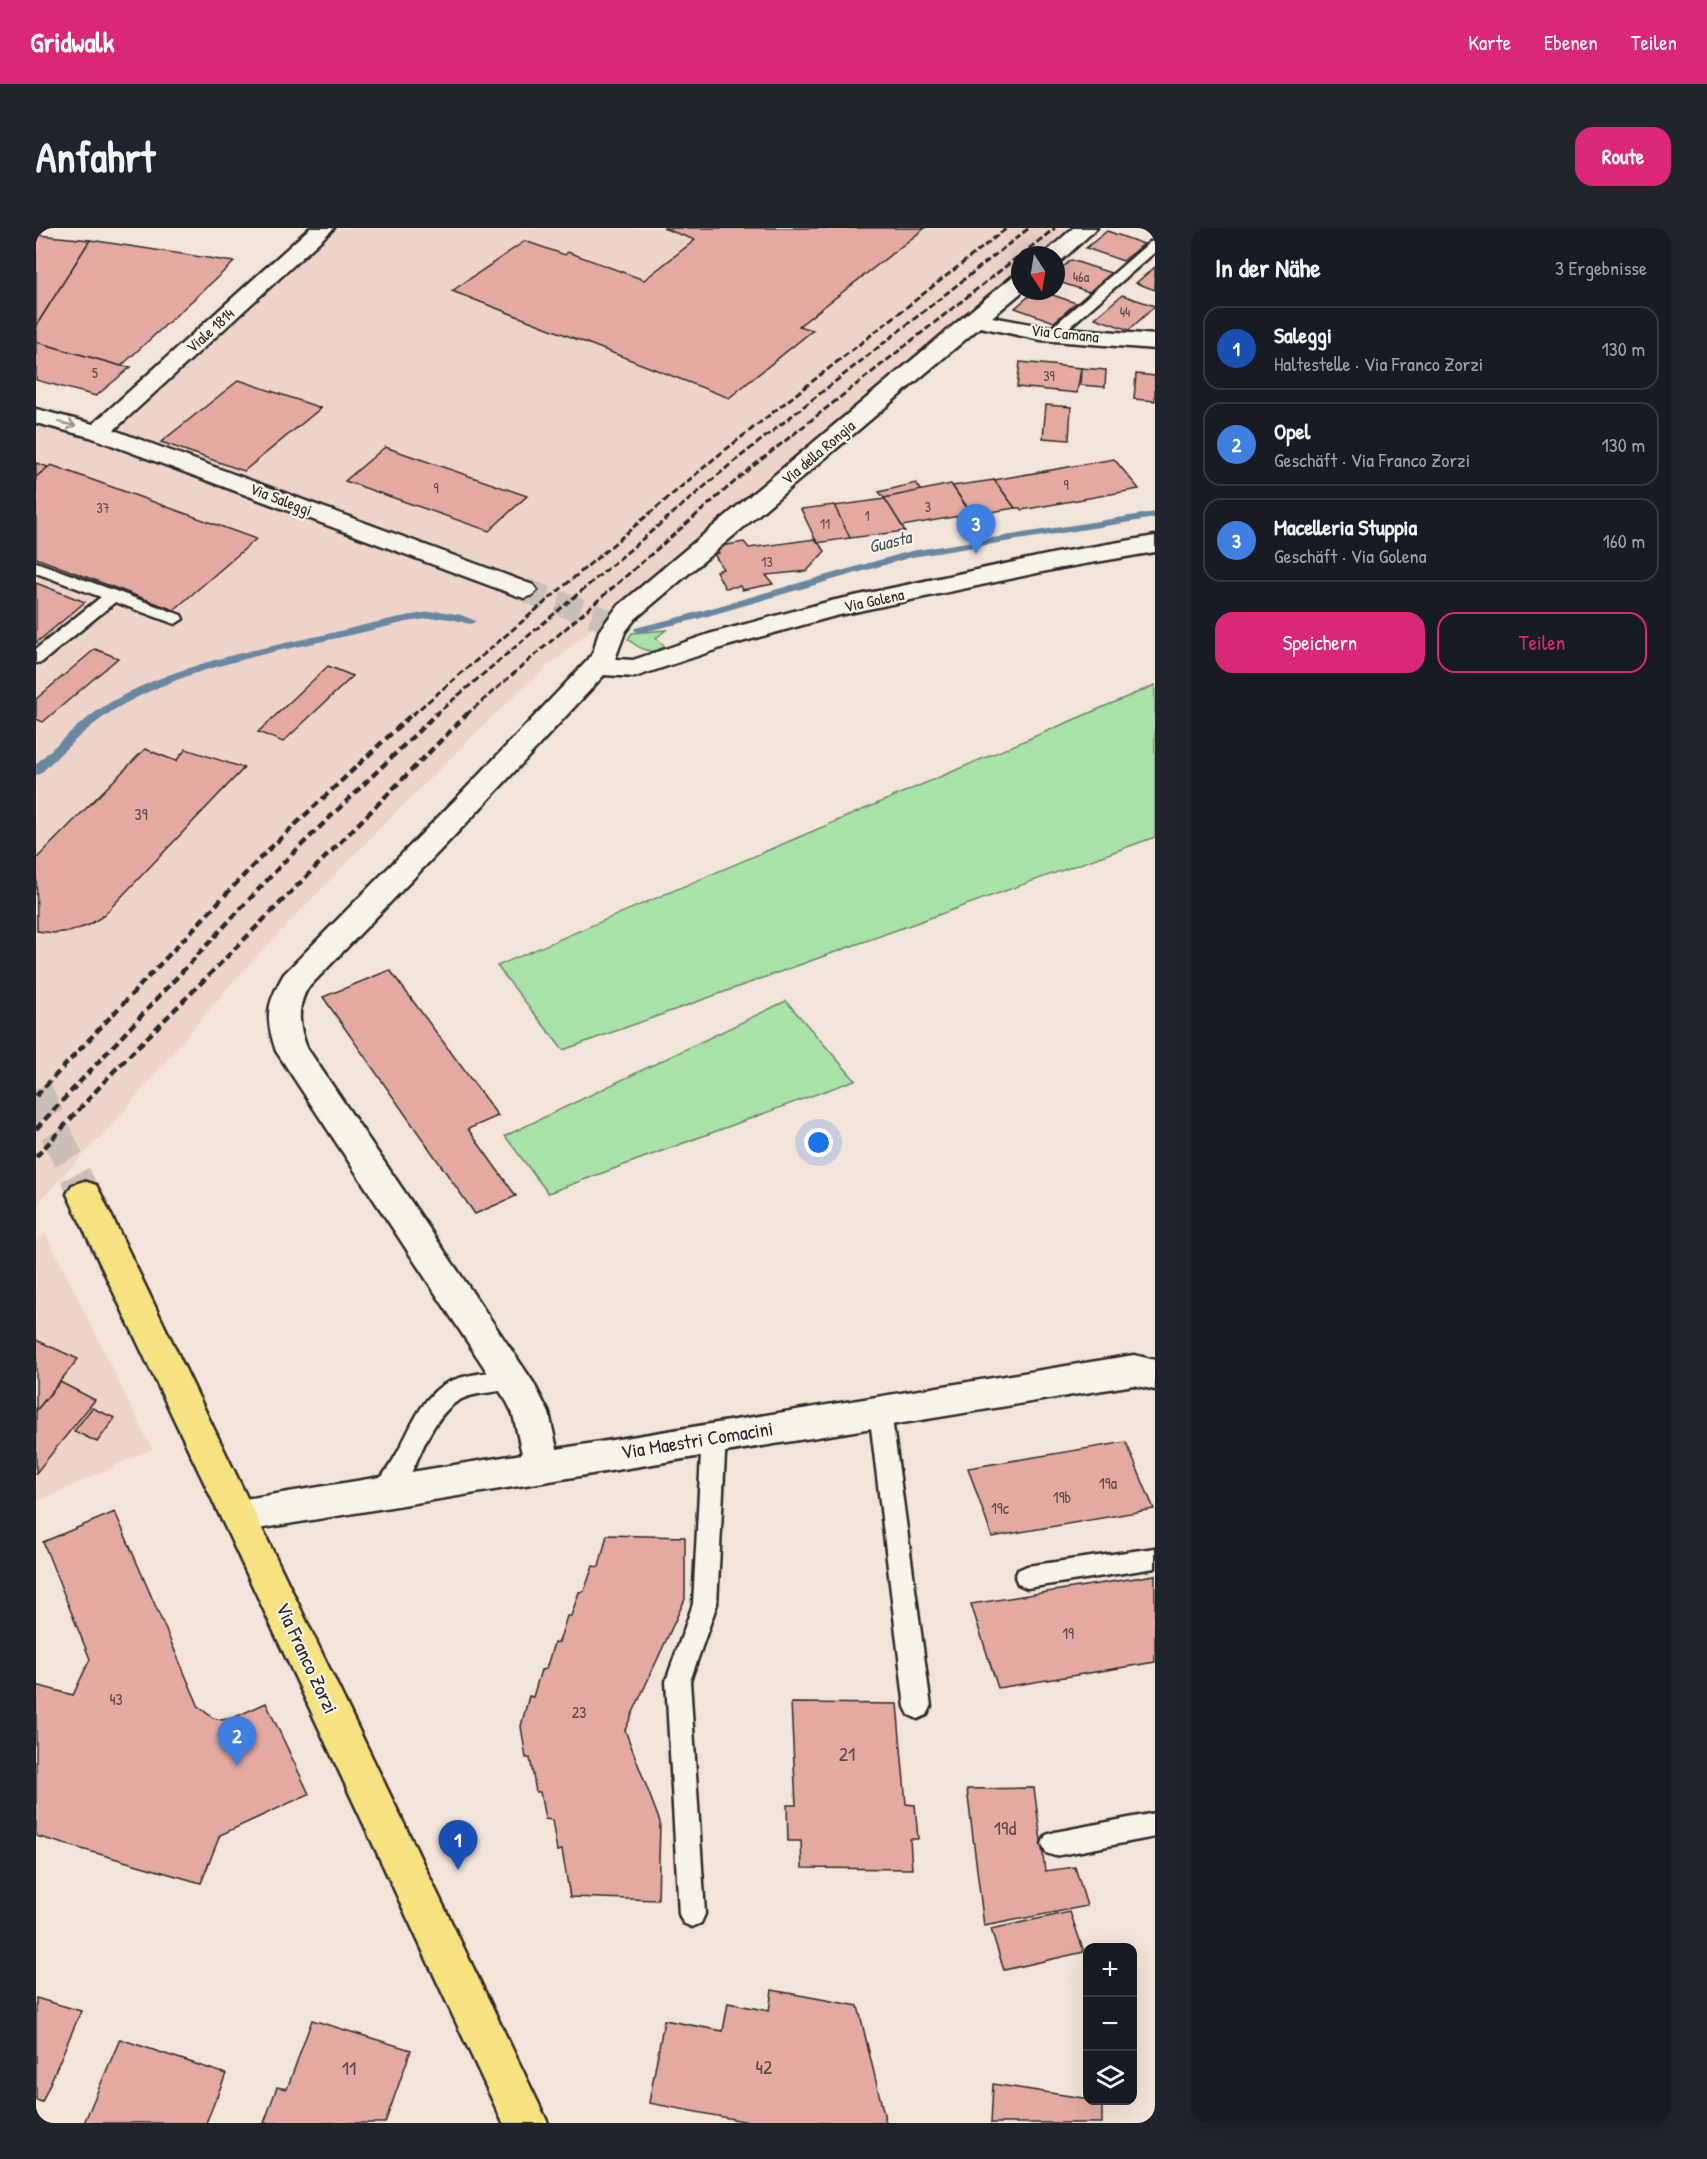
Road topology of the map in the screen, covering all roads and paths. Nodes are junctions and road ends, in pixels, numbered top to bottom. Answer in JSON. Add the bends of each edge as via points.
{"nodes":[{"id":1,"x":323,"y":228,"type":"edge"},
{"id":2,"x":1086,"y":228,"type":"edge"},
{"id":3,"x":1155,"y":245,"type":"edge"},
{"id":4,"x":1065,"y":246,"type":"edge"},
{"id":5,"x":1011,"y":289,"type":"edge"},
{"id":6,"x":975,"y":319,"type":"junction"},
{"id":7,"x":1054,"y":333,"type":"junction"},
{"id":8,"x":1155,"y":342,"type":"edge"},
{"id":9,"x":36,"y":416,"type":"edge"},
{"id":10,"x":98,"y":432,"type":"junction"},
{"id":11,"x":1155,"y":544,"type":"edge"},
{"id":12,"x":36,"y":567,"type":"edge"},
{"id":13,"x":524,"y":590,"type":"tunnel mouth"},
{"id":14,"x":113,"y":596,"type":"junction"},
{"id":15,"x":175,"y":619,"type":"dead end"},
{"id":16,"x":36,"y":658,"type":"edge"},
{"id":17,"x":597,"y":666,"type":"junction"},
{"id":18,"x":84,"y":1194,"type":"tunnel mouth"},
{"id":19,"x":1155,"y":1375,"type":"edge"},
{"id":20,"x":512,"y":1379,"type":"junction"},
{"id":21,"x":880,"y":1411,"type":"junction"},
{"id":22,"x":714,"y":1436,"type":"junction"},
{"id":23,"x":543,"y":1467,"type":"junction"},
{"id":24,"x":385,"y":1492,"type":"junction"},
{"id":25,"x":239,"y":1516,"type":"junction"},
{"id":26,"x":1155,"y":1558,"type":"edge"},
{"id":27,"x":1027,"y":1577,"type":"dead end"},
{"id":28,"x":918,"y":1707,"type":"dead end"},
{"id":29,"x":1155,"y":1825,"type":"edge"},
{"id":30,"x":1055,"y":1844,"type":"dead end"},
{"id":31,"x":692,"y":1914,"type":"dead end"},
{"id":32,"x":526,"y":2123,"type":"edge"}],
"edges":[{"from":1,"to":10,"type":"street","name":"Viale 1814"},
{"from":2,"to":4,"type":"street"},
{"from":3,"to":7,"type":"lane"},
{"from":5,"to":6,"type":"street","name":"Via della Rongia"},
{"from":6,"to":7,"type":"street","name":"Via Camana"},
{"from":6,"to":17,"type":"street","name":"Via della Rongia","via":[[612,622],[606,653]]},
{"from":7,"to":8,"type":"street","name":"Via Camana"},
{"from":9,"to":10,"type":"street","name":"Via Saleggi","one_way":true},
{"from":10,"to":13,"type":"street","name":"Via Saleggi"},
{"from":11,"to":17,"type":"street","name":"Via Golena","via":[[831,609],[718,640],[635,669]]},
{"from":12,"to":14,"type":"lane"},
{"from":14,"to":15,"type":"lane"},
{"from":14,"to":16,"type":"lane"},
{"from":17,"to":20,"type":"street","via":[[295,982],[283,1002],[283,1026],[292,1051]]},
{"from":18,"to":25,"type":"main road","name":"Via Franco Zorzi"},
{"from":19,"to":21,"type":"street","name":"Via Maestri Comacini","via":[[1134,1370]]},
{"from":20,"to":23,"type":"street","via":[[531,1413]]},
{"from":20,"to":24,"type":"lane","via":[[473,1384],[449,1393],[427,1418],[405,1463]]},
{"from":21,"to":22,"type":"street","name":"Via Maestri Comacini"},
{"from":21,"to":28,"type":"lane"},
{"from":22,"to":23,"type":"street","name":"Via Maestri Comacini"},
{"from":22,"to":31,"type":"lane","via":[[705,1604],[678,1681]]},
{"from":23,"to":24,"type":"street","name":"Via Maestri Comacini"},
{"from":24,"to":25,"type":"street","name":"Via Maestri Comacini"},
{"from":25,"to":32,"type":"main road","name":"Via Franco Zorzi"},
{"from":26,"to":27,"type":"lane"},
{"from":29,"to":30,"type":"lane"}]}
